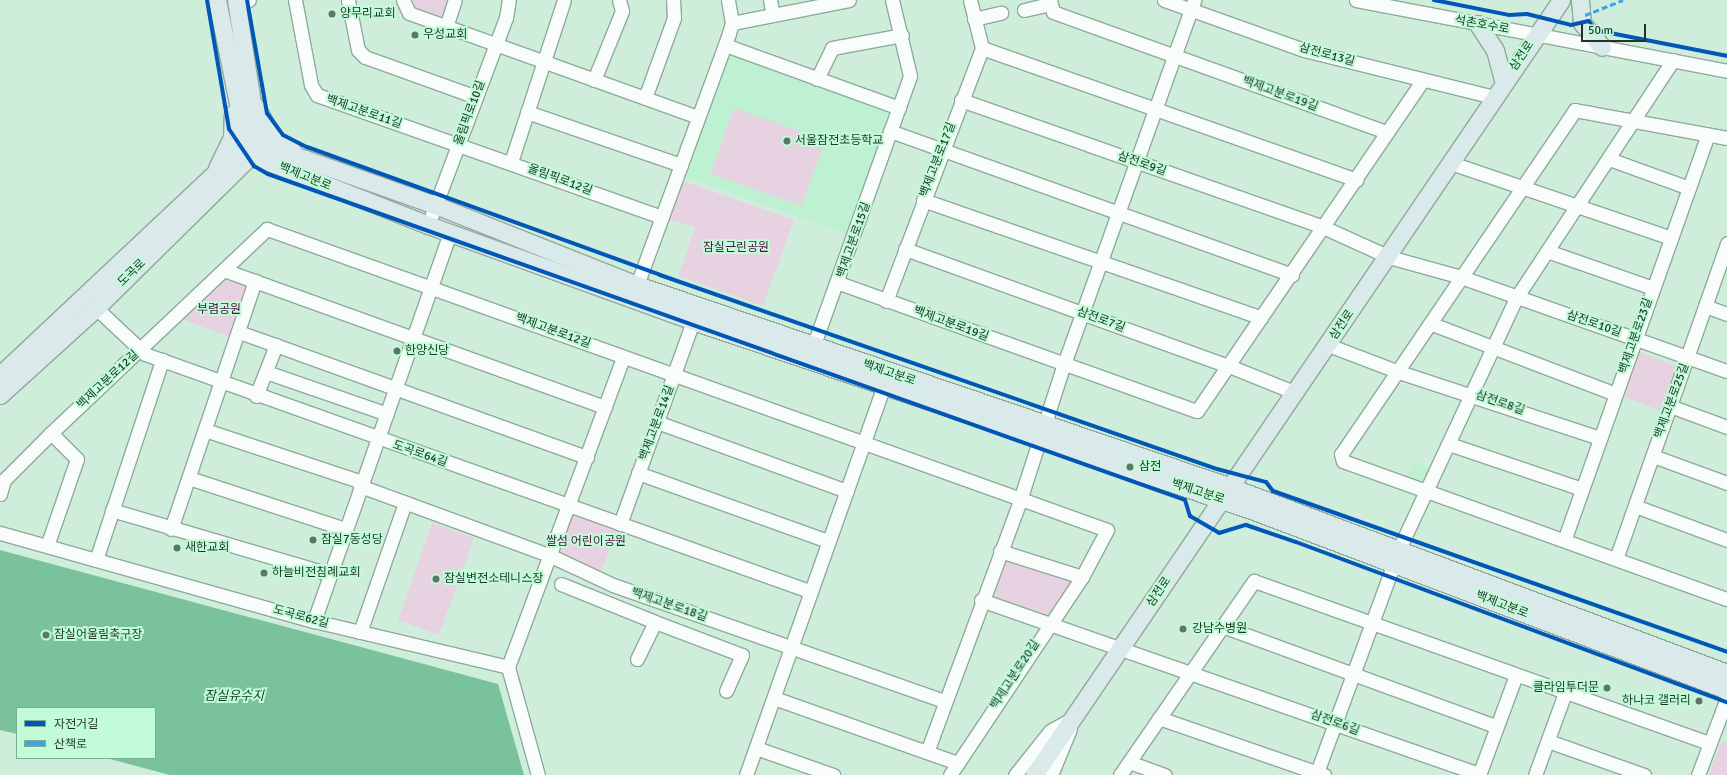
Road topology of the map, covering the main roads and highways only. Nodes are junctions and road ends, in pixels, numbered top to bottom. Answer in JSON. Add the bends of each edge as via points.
{"nodes":[{"id":1,"x":217,"y":0,"type":"edge"},
{"id":2,"x":1561,"y":0,"type":"edge"},
{"id":3,"x":1580,"y":0,"type":"edge"},
{"id":4,"x":240,"y":1,"type":"edge"},
{"id":5,"x":1478,"y":24,"type":"road end"},
{"id":6,"x":1602,"y":47,"type":"road end"},
{"id":7,"x":1504,"y":83,"type":"junction"},
{"id":8,"x":233,"y":84,"type":"junction"},
{"id":9,"x":254,"y":103,"type":"junction"},
{"id":10,"x":254,"y":148,"type":"junction"},
{"id":11,"x":305,"y":159,"type":"junction"},
{"id":12,"x":216,"y":170,"type":"junction"},
{"id":13,"x":0,"y":375,"type":"edge"},
{"id":14,"x":886,"y":380,"type":"junction"},
{"id":15,"x":0,"y":395,"type":"edge"},
{"id":16,"x":1224,"y":492,"type":"junction"},
{"id":17,"x":1396,"y":556,"type":"junction"},
{"id":18,"x":1727,"y":673,"type":"edge"},
{"id":19,"x":1727,"y":690,"type":"edge"},
{"id":20,"x":1034,"y":775,"type":"edge"}],
"edges":[{"from":1,"to":8,"type":"main road"},
{"from":2,"to":7,"type":"main road","name":"삼전로"},
{"from":3,"to":6,"type":"main road","via":[[1582,23]]},
{"from":4,"to":9,"type":"main road"},
{"from":5,"to":7,"type":"main road","via":[[1495,50]]},
{"from":7,"to":16,"type":"main road","name":"삼전로","via":[[1296,393]]},
{"from":8,"to":10,"type":"main road"},
{"from":8,"to":12,"type":"main road","via":[[232,137]]},
{"from":9,"to":10,"type":"main road"},
{"from":9,"to":11,"type":"main road","via":[[274,139]]},
{"from":10,"to":11,"type":"main road","name":"백제고분로"},
{"from":10,"to":12,"type":"main road","name":"도곡로"},
{"from":10,"to":14,"type":"main road","name":"백제고분로","via":[[428,225],[693,321]]},
{"from":10,"to":15,"type":"main road","name":"도곡로","via":[[96,308]]},
{"from":11,"to":14,"type":"main road","name":"백제고분로","via":[[438,206],[637,285],[814,347]]},
{"from":12,"to":13,"type":"main road","name":"도곡로"},
{"from":14,"to":16,"type":"main road","name":"백제고분로"},
{"from":16,"to":17,"type":"main road","name":"백제고분로"},
{"from":16,"to":20,"type":"main road","name":"삼전로"},
{"from":17,"to":18,"type":"main road","name":"백제고분로"},
{"from":17,"to":19,"type":"main road","name":"백제고분로"}]}
